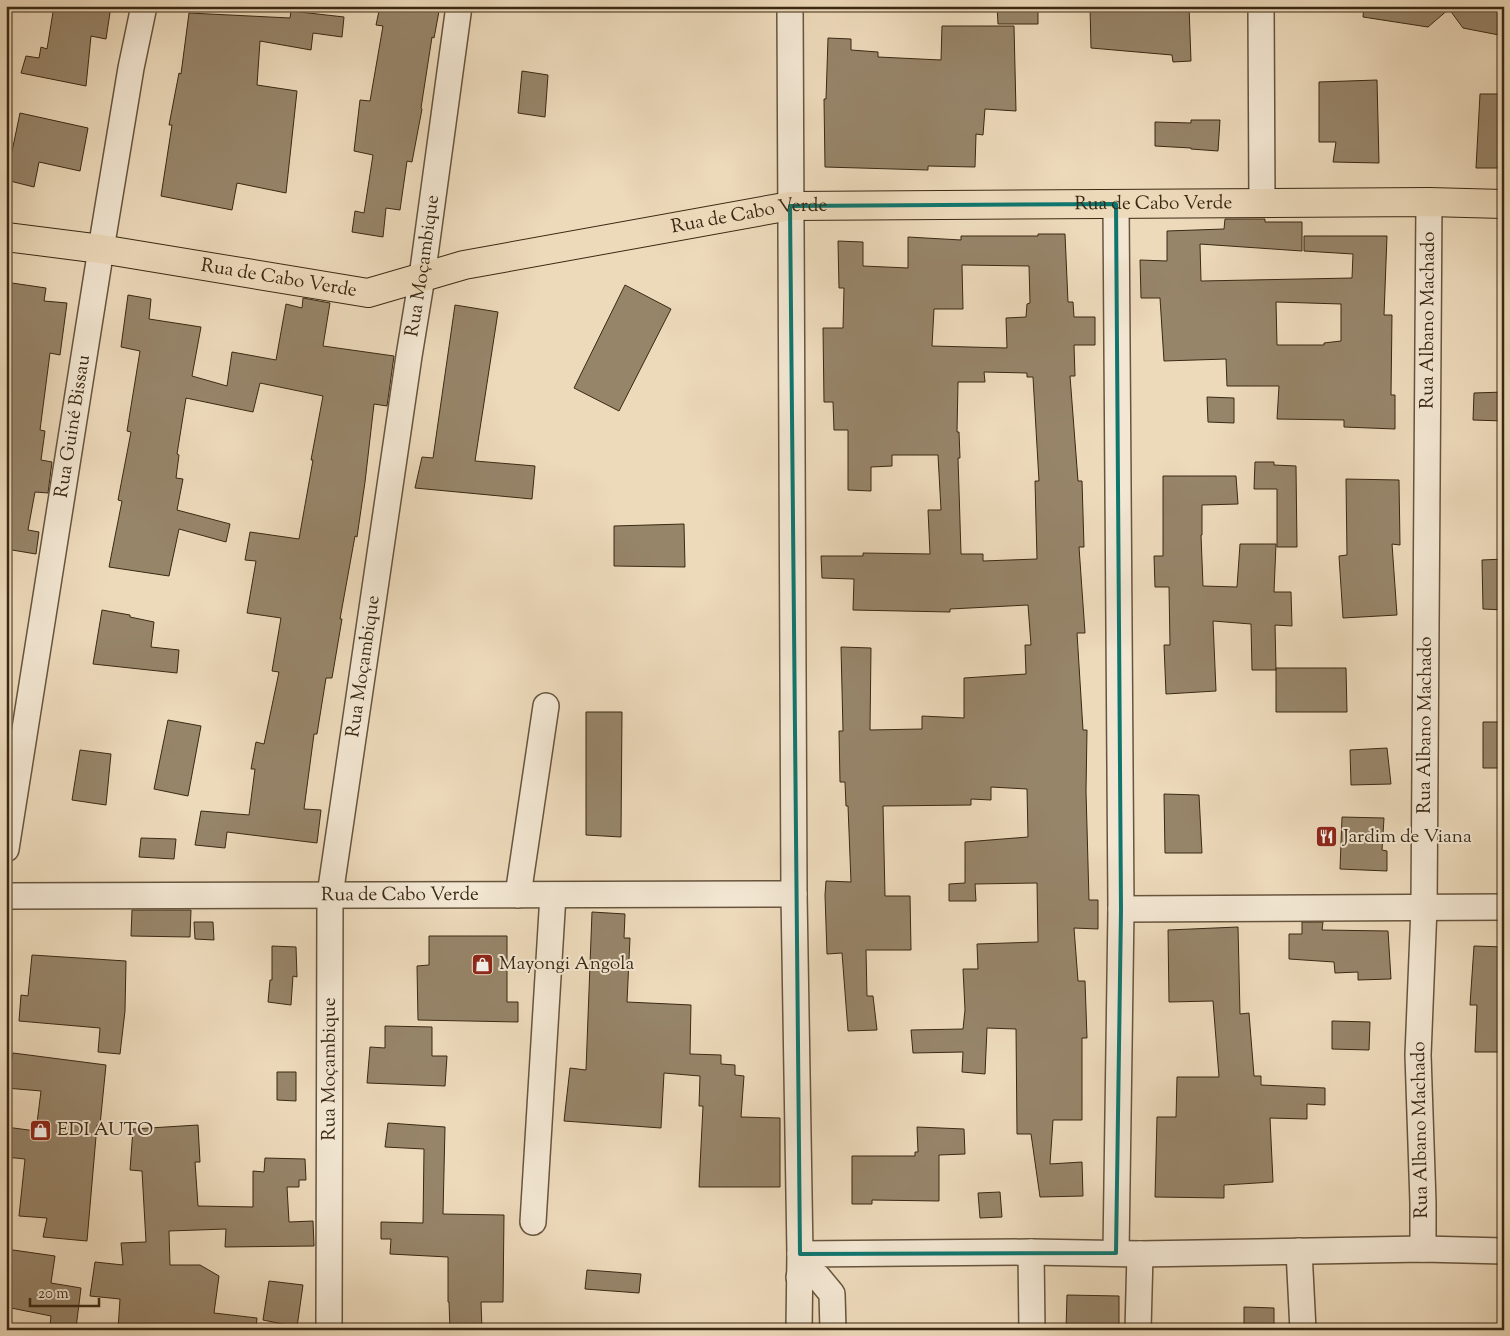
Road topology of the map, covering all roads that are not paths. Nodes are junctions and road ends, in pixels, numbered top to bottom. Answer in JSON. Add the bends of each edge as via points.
{"nodes":[{"id":1,"x":144,"y":6,"type":"edge"},
{"id":2,"x":459,"y":6,"type":"edge"},
{"id":3,"x":790,"y":6,"type":"edge"},
{"id":4,"x":1260,"y":6,"type":"edge"},
{"id":5,"x":1429,"y":202,"type":"junction"},
{"id":6,"x":1262,"y":203,"type":"junction"},
{"id":7,"x":1116,"y":204,"type":"junction"},
{"id":8,"x":1504,"y":204,"type":"edge"},
{"id":9,"x":790,"y":206,"type":"junction"},
{"id":10,"x":6,"y":237,"type":"edge"},
{"id":11,"x":100,"y":249,"type":"junction"},
{"id":12,"x":422,"y":277,"type":"junction"},
{"id":13,"x":546,"y":706,"type":"dead end"},
{"id":14,"x":6,"y":849,"type":"edge"},
{"id":15,"x":794,"y":894,"type":"junction"},
{"id":16,"x":330,"y":895,"type":"junction"},
{"id":17,"x":518,"y":895,"type":"junction"},
{"id":18,"x":553,"y":895,"type":"junction"},
{"id":19,"x":6,"y":896,"type":"edge"},
{"id":20,"x":1424,"y":907,"type":"junction"},
{"id":21,"x":1504,"y":907,"type":"edge"},
{"id":22,"x":1121,"y":909,"type":"junction"},
{"id":23,"x":533,"y":1222,"type":"dead end"},
{"id":24,"x":1423,"y":1249,"type":"junction"},
{"id":25,"x":1299,"y":1251,"type":"junction"},
{"id":26,"x":1504,"y":1251,"type":"edge"},
{"id":27,"x":1031,"y":1252,"type":"junction"},
{"id":28,"x":1116,"y":1253,"type":"junction"},
{"id":29,"x":1140,"y":1254,"type":"junction"},
{"id":30,"x":800,"y":1266,"type":"junction"},
{"id":31,"x":329,"y":1330,"type":"edge"},
{"id":32,"x":799,"y":1330,"type":"edge"},
{"id":33,"x":834,"y":1330,"type":"edge"},
{"id":34,"x":1032,"y":1330,"type":"edge"},
{"id":35,"x":1138,"y":1330,"type":"edge"},
{"id":36,"x":1303,"y":1330,"type":"edge"}],
"edges":[{"from":1,"to":11,"type":"street","name":"Rua Guiné Bissau"},
{"from":2,"to":12,"type":"street","name":"Rua Moçambique"},
{"from":3,"to":9,"type":"street"},
{"from":4,"to":6,"type":"street"},
{"from":5,"to":6,"type":"main road","name":"Rua de Cabo Verde"},
{"from":5,"to":8,"type":"main road","name":"Rua de Cabo Verde"},
{"from":5,"to":20,"type":"street","name":"Rua Albano Machado"},
{"from":6,"to":7,"type":"main road","name":"Rua de Cabo Verde"},
{"from":7,"to":9,"type":"main road","name":"Rua de Cabo Verde"},
{"from":7,"to":22,"type":"street"},
{"from":9,"to":12,"type":"main road","name":"Rua de Cabo Verde","via":[[464,264]]},
{"from":9,"to":15,"type":"street"},
{"from":10,"to":11,"type":"main road","name":"Rua de Cabo Verde"},
{"from":11,"to":12,"type":"main road","name":"Rua de Cabo Verde","via":[[368,293]]},
{"from":11,"to":14,"type":"street","name":"Rua Guiné Bissau"},
{"from":12,"to":16,"type":"street","name":"Rua Moçambique"},
{"from":13,"to":17,"type":"street"},
{"from":15,"to":18,"type":"street","name":"Rua de Cabo Verde"},
{"from":15,"to":30,"type":"street"},
{"from":16,"to":17,"type":"street","name":"Rua de Cabo Verde"},
{"from":16,"to":19,"type":"street","name":"Rua de Cabo Verde"},
{"from":16,"to":31,"type":"street","name":"Rua Moçambique"},
{"from":17,"to":18,"type":"street","name":"Rua de Cabo Verde"},
{"from":18,"to":23,"type":"street"},
{"from":20,"to":21,"type":"street"},
{"from":20,"to":22,"type":"street"},
{"from":20,"to":24,"type":"street","name":"Rua Albano Machado","via":[[1418,1055]]},
{"from":22,"to":28,"type":"street"},
{"from":24,"to":25,"type":"street"},
{"from":24,"to":26,"type":"street"},
{"from":25,"to":29,"type":"street"},
{"from":25,"to":36,"type":"street"},
{"from":27,"to":28,"type":"street"},
{"from":27,"to":30,"type":"street"},
{"from":27,"to":34,"type":"street"},
{"from":28,"to":29,"type":"street"},
{"from":29,"to":35,"type":"street"},
{"from":30,"to":32,"type":"street"},
{"from":30,"to":33,"type":"street","via":[[818,1277],[832,1294]]}]}
